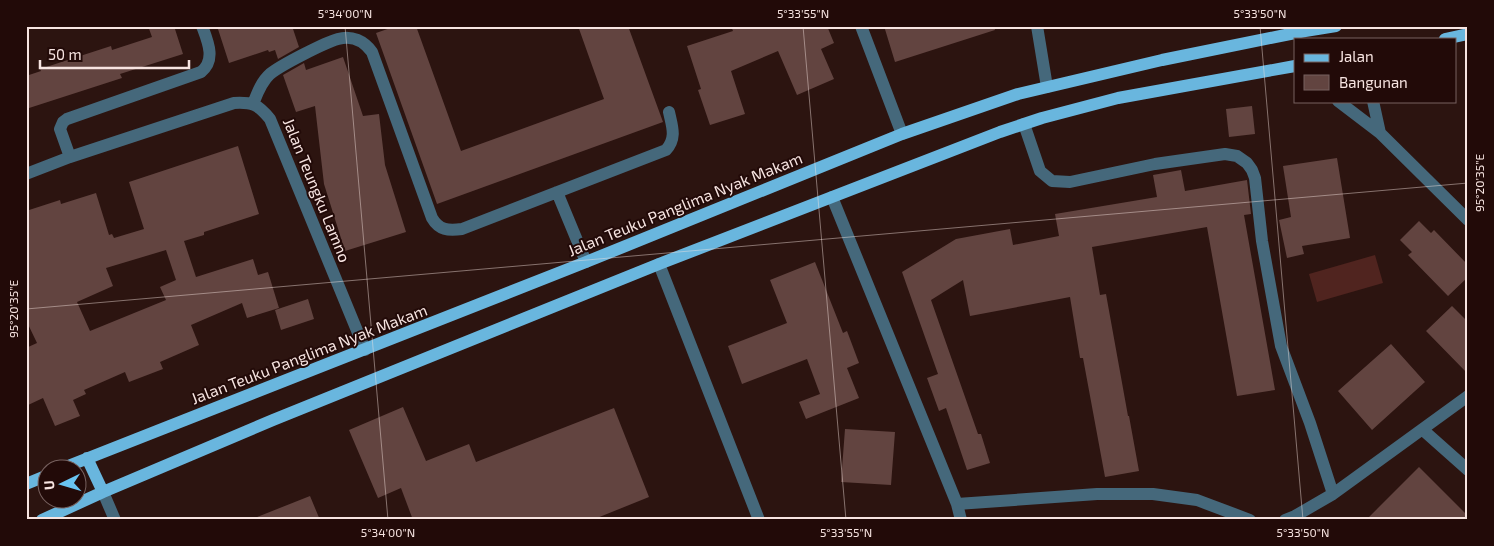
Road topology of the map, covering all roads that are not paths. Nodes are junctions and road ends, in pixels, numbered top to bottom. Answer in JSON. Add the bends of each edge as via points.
{"nodes":[{"id":1,"x":202,"y":26,"type":"edge"},
{"id":2,"x":861,"y":26,"type":"edge"},
{"id":3,"x":1037,"y":26,"type":"edge"},
{"id":4,"x":1336,"y":26,"type":"edge"},
{"id":5,"x":1305,"y":29,"type":"edge"},
{"id":6,"x":1468,"y":34,"type":"edge"},
{"id":7,"x":1449,"y":38,"type":"edge"},
{"id":8,"x":1293,"y":68,"type":"edge"},
{"id":9,"x":1047,"y":87,"type":"junction"},
{"id":10,"x":1339,"y":102,"type":"edge"},
{"id":11,"x":1373,"y":102,"type":"edge"},
{"id":12,"x":253,"y":104,"type":"junction"},
{"id":13,"x":669,"y":112,"type":"dead end"},
{"id":14,"x":1024,"y":124,"type":"junction"},
{"id":15,"x":1380,"y":133,"type":"junction"},
{"id":16,"x":902,"y":134,"type":"junction"},
{"id":17,"x":70,"y":157,"type":"junction"},
{"id":18,"x":26,"y":174,"type":"edge"},
{"id":19,"x":557,"y":192,"type":"junction"},
{"id":20,"x":832,"y":197,"type":"junction"},
{"id":21,"x":1468,"y":220,"type":"edge"},
{"id":22,"x":586,"y":262,"type":"junction"},
{"id":23,"x":659,"y":264,"type":"junction"},
{"id":24,"x":365,"y":350,"type":"junction"},
{"id":25,"x":1468,"y":396,"type":"edge"},
{"id":26,"x":1423,"y":430,"type":"junction"},
{"id":27,"x":87,"y":458,"type":"edge"},
{"id":28,"x":88,"y":460,"type":"edge"},
{"id":29,"x":1468,"y":470,"type":"edge"},
{"id":30,"x":38,"y":479,"type":"edge"},
{"id":31,"x":26,"y":484,"type":"edge"},
{"id":32,"x":103,"y":492,"type":"junction"},
{"id":33,"x":1333,"y":494,"type":"junction"},
{"id":34,"x":957,"y":504,"type":"junction"},
{"id":35,"x":42,"y":520,"type":"edge"},
{"id":36,"x":115,"y":520,"type":"edge"},
{"id":37,"x":759,"y":520,"type":"edge"},
{"id":38,"x":961,"y":520,"type":"edge"},
{"id":39,"x":1250,"y":520,"type":"edge"},
{"id":40,"x":1285,"y":520,"type":"edge"}],
"edges":[{"from":1,"to":17,"type":"street","via":[[209,45],[207,67],[201,72],[63,122],[60,129]]},
{"from":2,"to":16,"type":"street"},
{"from":3,"to":9,"type":"street"},
{"from":4,"to":5,"type":"main road","name":"Jalan Teuku Panglima Nyak Makam"},
{"from":5,"to":9,"type":"main road","name":"Jalan Teuku Panglima Nyak Makam"},
{"from":6,"to":7,"type":"main road"},
{"from":8,"to":14,"type":"main road","via":[[1118,98]]},
{"from":9,"to":16,"type":"main road","name":"Jalan Teuku Panglima Nyak Makam"},
{"from":10,"to":15,"type":"street"},
{"from":11,"to":15,"type":"street"},
{"from":12,"to":17,"type":"street","via":[[234,103]]},
{"from":12,"to":19,"type":"street","via":[[270,74],[339,38],[360,40],[372,52],[432,218],[440,227],[462,229]]},
{"from":12,"to":24,"type":"street","name":"Jalan Teungku Lamno","via":[[270,119]]},
{"from":13,"to":19,"type":"street","via":[[674,135],[666,150]]},
{"from":14,"to":20,"type":"main road"},
{"from":14,"to":33,"type":"street","via":[[1040,171],[1052,180],[1070,182],[1155,164],[1225,154],[1237,156],[1247,163],[1255,178],[1262,241],[1281,346]]},
{"from":15,"to":21,"type":"street"},
{"from":16,"to":22,"type":"main road","name":"Jalan Teuku Panglima Nyak Makam"},
{"from":17,"to":18,"type":"street"},
{"from":19,"to":22,"type":"street"},
{"from":20,"to":23,"type":"main road"},
{"from":20,"to":34,"type":"street"},
{"from":22,"to":24,"type":"main road","name":"Jalan Teuku Panglima Nyak Makam"},
{"from":23,"to":32,"type":"main road"},
{"from":23,"to":37,"type":"street"},
{"from":24,"to":27,"type":"main road","name":"Jalan Teuku Panglima Nyak Makam"},
{"from":25,"to":26,"type":"street"},
{"from":26,"to":29,"type":"street"},
{"from":26,"to":33,"type":"street"},
{"from":28,"to":32,"type":"main road"},
{"from":30,"to":31,"type":"main road"},
{"from":32,"to":35,"type":"main road"},
{"from":32,"to":36,"type":"street"},
{"from":33,"to":40,"type":"street"},
{"from":34,"to":38,"type":"street"},
{"from":34,"to":39,"type":"street","via":[[1097,494],[1153,494],[1197,500]]}]}
